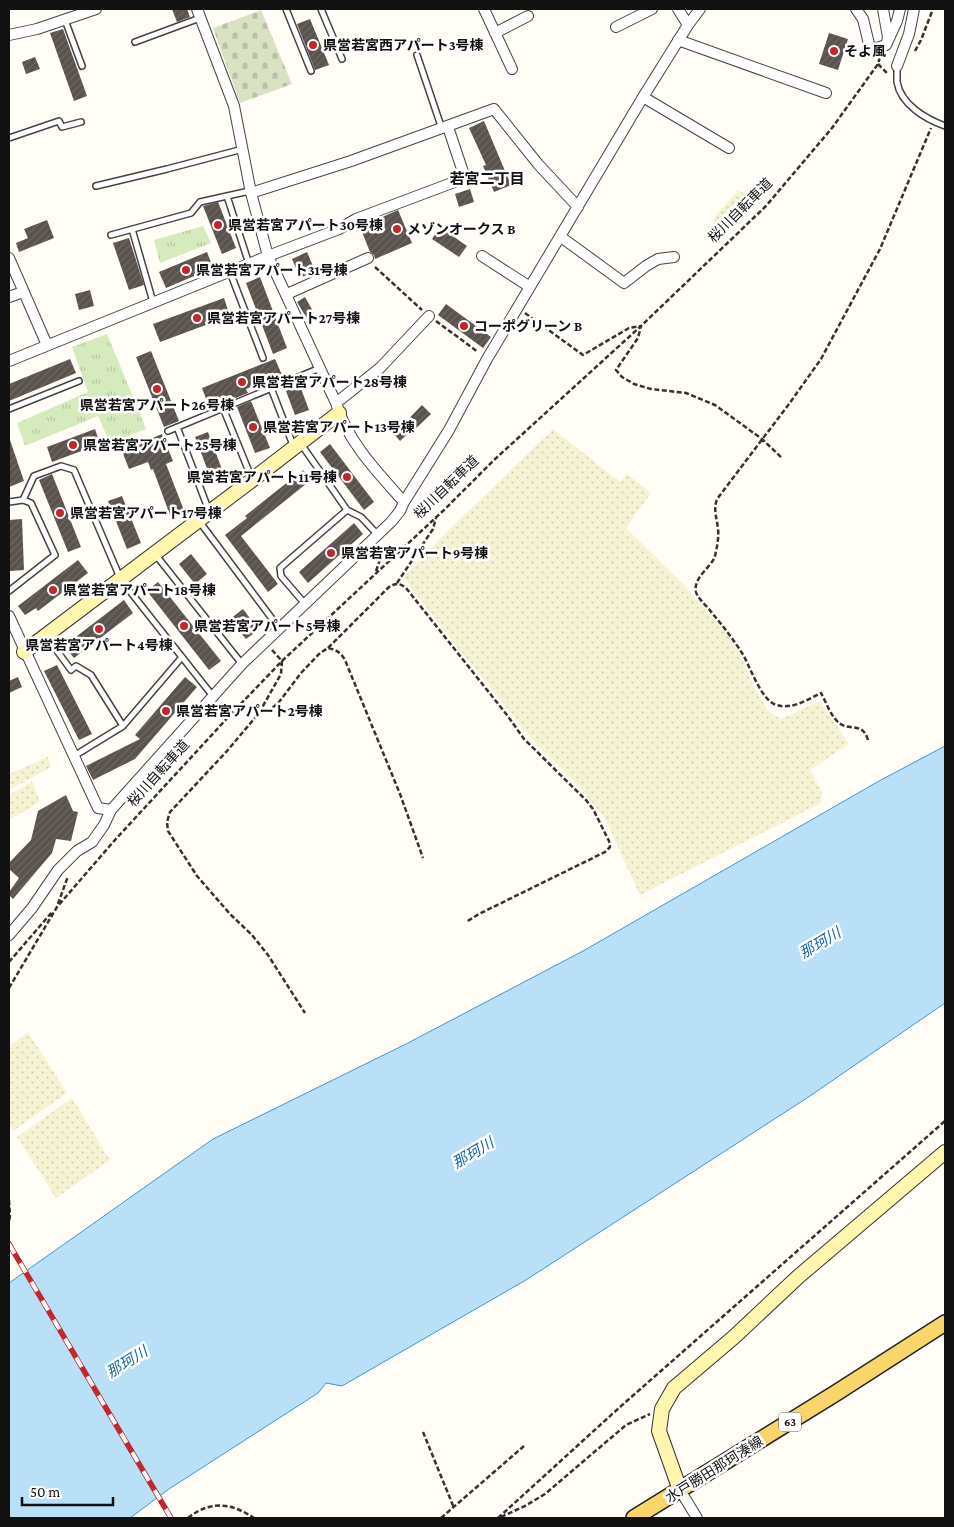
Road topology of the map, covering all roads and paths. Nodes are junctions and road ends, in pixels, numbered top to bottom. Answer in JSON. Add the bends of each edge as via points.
{"nodes":[{"id":1,"x":96,"y":9,"type":"edge"},
{"id":2,"x":286,"y":9,"type":"edge"},
{"id":3,"x":322,"y":9,"type":"edge"},
{"id":4,"x":484,"y":9,"type":"edge"},
{"id":5,"x":652,"y":9,"type":"edge"},
{"id":6,"x":678,"y":9,"type":"edge"},
{"id":7,"x":700,"y":9,"type":"edge"},
{"id":8,"x":856,"y":9,"type":"edge"},
{"id":9,"x":883,"y":9,"type":"edge"},
{"id":10,"x":900,"y":9,"type":"edge"},
{"id":11,"x":914,"y":9,"type":"edge"},
{"id":12,"x":199,"y":13,"type":"edge"},
{"id":13,"x":528,"y":16,"type":"dead end"},
{"id":14,"x":65,"y":19,"type":"junction"},
{"id":15,"x":688,"y":25,"type":"junction"},
{"id":16,"x":616,"y":27,"type":"dead end"},
{"id":17,"x":495,"y":32,"type":"junction"},
{"id":18,"x":9,"y":35,"type":"edge"},
{"id":19,"x":678,"y":40,"type":"junction"},
{"id":20,"x":135,"y":42,"type":"dead end"},
{"id":21,"x":886,"y":45,"type":"junction"},
{"id":22,"x":416,"y":55,"type":"dead end"},
{"id":23,"x":342,"y":60,"type":"dead end"},
{"id":24,"x":878,"y":64,"type":"junction"},
{"id":25,"x":82,"y":66,"type":"dead end"},
{"id":26,"x":897,"y":66,"type":"joint"},
{"id":27,"x":512,"y":69,"type":"dead end"},
{"id":28,"x":311,"y":71,"type":"dead end"},
{"id":29,"x":890,"y":76,"type":"dead end"},
{"id":30,"x":826,"y":93,"type":"dead end"},
{"id":31,"x":643,"y":97,"type":"junction"},
{"id":32,"x":81,"y":122,"type":"dead end"},
{"id":33,"x":934,"y":122,"type":"junction"},
{"id":34,"x":945,"y":126,"type":"edge"},
{"id":35,"x":445,"y":128,"type":"junction"},
{"id":36,"x":9,"y":138,"type":"edge"},
{"id":37,"x":243,"y":148,"type":"junction"},
{"id":38,"x":728,"y":148,"type":"dead end"},
{"id":39,"x":96,"y":186,"type":"dead end"},
{"id":40,"x":251,"y":193,"type":"junction"},
{"id":41,"x":228,"y":196,"type":"junction"},
{"id":42,"x":578,"y":207,"type":"junction"},
{"id":43,"x":132,"y":229,"type":"junction"},
{"id":44,"x":111,"y":235,"type":"dead end"},
{"id":45,"x":561,"y":236,"type":"junction"},
{"id":46,"x":268,"y":256,"type":"junction"},
{"id":47,"x":482,"y":256,"type":"dead end"},
{"id":48,"x":674,"y":257,"type":"dead end"},
{"id":49,"x":9,"y":258,"type":"edge"},
{"id":50,"x":368,"y":258,"type":"dead end"},
{"id":51,"x":250,"y":264,"type":"junction"},
{"id":52,"x":230,"y":272,"type":"junction"},
{"id":53,"x":530,"y":287,"type":"junction"},
{"id":54,"x":23,"y":292,"type":"junction"},
{"id":55,"x":287,"y":294,"type":"junction"},
{"id":56,"x":9,"y":297,"type":"edge"},
{"id":57,"x":153,"y":303,"type":"junction"},
{"id":58,"x":518,"y":308,"type":"junction"},
{"id":59,"x":429,"y":316,"type":"dead end"},
{"id":60,"x":641,"y":326,"type":"junction"},
{"id":61,"x":46,"y":345,"type":"junction"},
{"id":62,"x":263,"y":358,"type":"dead end"},
{"id":63,"x":9,"y":361,"type":"edge"},
{"id":64,"x":320,"y":367,"type":"junction"},
{"id":65,"x":79,"y":381,"type":"dead end"},
{"id":66,"x":271,"y":388,"type":"junction"},
{"id":67,"x":223,"y":408,"type":"junction"},
{"id":68,"x":338,"y":408,"type":"junction"},
{"id":69,"x":9,"y":409,"type":"edge"},
{"id":70,"x":176,"y":427,"type":"junction"},
{"id":71,"x":168,"y":431,"type":"dead end"},
{"id":72,"x":762,"y":439,"type":"junction"},
{"id":73,"x":298,"y":446,"type":"junction"},
{"id":74,"x":782,"y":458,"type":"dead end"},
{"id":75,"x":252,"y":480,"type":"junction"},
{"id":76,"x":23,"y":500,"type":"junction"},
{"id":77,"x":9,"y":502,"type":"edge"},
{"id":78,"x":404,"y":502,"type":"junction"},
{"id":79,"x":347,"y":510,"type":"junction"},
{"id":80,"x":437,"y":516,"type":"junction"},
{"id":81,"x":204,"y":517,"type":"junction"},
{"id":82,"x":391,"y":522,"type":"junction"},
{"id":83,"x":378,"y":534,"type":"junction"},
{"id":84,"x":155,"y":554,"type":"junction"},
{"id":85,"x":375,"y":573,"type":"junction"},
{"id":86,"x":121,"y":580,"type":"junction"},
{"id":87,"x":397,"y":583,"type":"junction"},
{"id":88,"x":9,"y":592,"type":"edge"},
{"id":89,"x":305,"y":604,"type":"junction"},
{"id":90,"x":9,"y":616,"type":"edge"},
{"id":91,"x":279,"y":628,"type":"junction"},
{"id":92,"x":46,"y":636,"type":"junction"},
{"id":93,"x":265,"y":641,"type":"junction"},
{"id":94,"x":328,"y":648,"type":"junction"},
{"id":95,"x":24,"y":652,"type":"junction"},
{"id":96,"x":182,"y":657,"type":"junction"},
{"id":97,"x":282,"y":661,"type":"junction"},
{"id":98,"x":242,"y":664,"type":"junction"},
{"id":99,"x":212,"y":695,"type":"junction"},
{"id":100,"x":259,"y":713,"type":"junction"},
{"id":101,"x":122,"y":726,"type":"junction"},
{"id":102,"x":868,"y":740,"type":"dead end"},
{"id":103,"x":74,"y":756,"type":"junction"},
{"id":104,"x":111,"y":810,"type":"junction"},
{"id":105,"x":423,"y":858,"type":"dead end"},
{"id":106,"x":68,"y":876,"type":"dead end"},
{"id":107,"x":57,"y":907,"type":"junction"},
{"id":108,"x":466,"y":922,"type":"dead end"},
{"id":109,"x":9,"y":935,"type":"edge"},
{"id":110,"x":9,"y":962,"type":"edge"},
{"id":111,"x":9,"y":988,"type":"edge"},
{"id":112,"x":305,"y":1013,"type":"dead end"},
{"id":113,"x":945,"y":1122,"type":"edge"},
{"id":114,"x":945,"y":1152,"type":"edge"},
{"id":115,"x":9,"y":1200,"type":"edge"},
{"id":116,"x":9,"y":1221,"type":"edge"},
{"id":117,"x":945,"y":1323,"type":"edge"},
{"id":118,"x":662,"y":1408,"type":"junction"},
{"id":119,"x":422,"y":1432,"type":"dead end"},
{"id":120,"x":524,"y":1446,"type":"dead end"},
{"id":121,"x":680,"y":1490,"type":"junction"},
{"id":122,"x":454,"y":1508,"type":"junction"},
{"id":123,"x":188,"y":1518,"type":"edge"},
{"id":124,"x":254,"y":1518,"type":"edge"},
{"id":125,"x":442,"y":1518,"type":"edge"},
{"id":126,"x":498,"y":1518,"type":"edge"},
{"id":127,"x":634,"y":1518,"type":"edge"},
{"id":128,"x":697,"y":1518,"type":"edge"}],
"edges":[{"from":1,"to":14,"type":"street"},
{"from":2,"to":28,"type":"lane"},
{"from":3,"to":23,"type":"lane"},
{"from":4,"to":17,"type":"street"},
{"from":5,"to":16,"type":"street"},
{"from":6,"to":15,"type":"street"},
{"from":7,"to":15,"type":"street"},
{"from":8,"to":21,"type":"street","via":[[863,19],[869,44],[873,48]]},
{"from":9,"to":21,"type":"street","via":[[888,37]]},
{"from":10,"to":21,"type":"street"},
{"from":11,"to":26,"type":"street"},
{"from":12,"to":20,"type":"lane"},
{"from":12,"to":37,"type":"street","via":[[234,106]]},
{"from":13,"to":17,"type":"street"},
{"from":14,"to":18,"type":"street"},
{"from":14,"to":25,"type":"lane"},
{"from":15,"to":19,"type":"street"},
{"from":17,"to":27,"type":"street"},
{"from":19,"to":30,"type":"street"},
{"from":19,"to":31,"type":"street"},
{"from":21,"to":24,"type":"path","name":"桜川自転車道"},
{"from":22,"to":35,"type":"lane"},
{"from":24,"to":29,"type":"path"},
{"from":24,"to":60,"type":"path","name":"桜川自転車道","via":[[832,128],[766,206]]},
{"from":26,"to":33,"type":"lane","via":[[903,97]]},
{"from":31,"to":38,"type":"street"},
{"from":31,"to":42,"type":"street"},
{"from":32,"to":36,"type":"lane","via":[[62,127],[59,121]]},
{"from":33,"to":34,"type":"lane"},
{"from":33,"to":72,"type":"path","via":[[880,250],[821,359]]},
{"from":35,"to":40,"type":"street"},
{"from":35,"to":42,"type":"street","via":[[494,109]]},
{"from":35,"to":46,"type":"street","via":[[465,178]]},
{"from":37,"to":39,"type":"lane"},
{"from":37,"to":40,"type":"street"},
{"from":40,"to":41,"type":"lane"},
{"from":40,"to":46,"type":"street"},
{"from":41,"to":43,"type":"lane","via":[[200,202],[192,213]]},
{"from":41,"to":51,"type":"lane"},
{"from":42,"to":45,"type":"street"},
{"from":43,"to":44,"type":"lane"},
{"from":43,"to":57,"type":"lane"},
{"from":45,"to":48,"type":"street","via":[[624,283],[646,266]]},
{"from":45,"to":53,"type":"street"},
{"from":46,"to":51,"type":"street"},
{"from":46,"to":55,"type":"street"},
{"from":47,"to":53,"type":"street"},
{"from":49,"to":54,"type":"street"},
{"from":50,"to":55,"type":"street"},
{"from":51,"to":52,"type":"street"},
{"from":52,"to":57,"type":"street"},
{"from":52,"to":62,"type":"lane"},
{"from":53,"to":58,"type":"street"},
{"from":54,"to":56,"type":"street"},
{"from":54,"to":61,"type":"street"},
{"from":55,"to":64,"type":"street"},
{"from":57,"to":61,"type":"street"},
{"from":58,"to":60,"type":"path","via":[[583,355],[629,328]]},
{"from":58,"to":78,"type":"street"},
{"from":59,"to":68,"type":"street"},
{"from":60,"to":72,"type":"path","via":[[638,338],[616,370],[622,377],[634,384],[686,393],[715,405]]},
{"from":60,"to":80,"type":"path","name":"桜川自転車道"},
{"from":61,"to":63,"type":"street"},
{"from":64,"to":66,"type":"lane"},
{"from":64,"to":68,"type":"street"},
{"from":65,"to":69,"type":"lane"},
{"from":66,"to":67,"type":"lane"},
{"from":66,"to":73,"type":"lane"},
{"from":67,"to":70,"type":"lane"},
{"from":67,"to":75,"type":"lane"},
{"from":68,"to":73,"type":"street"},
{"from":68,"to":78,"type":"street","via":[[344,425],[369,462]]},
{"from":70,"to":71,"type":"lane"},
{"from":70,"to":81,"type":"lane"},
{"from":72,"to":74,"type":"path"},
{"from":72,"to":102,"type":"path","via":[[717,499],[714,508],[718,540],[714,559],[696,585],[697,594],[742,653],[768,700],[776,705],[791,706],[821,693],[836,720],[843,726],[860,728]]},
{"from":73,"to":75,"type":"street"},
{"from":73,"to":79,"type":"lane"},
{"from":75,"to":81,"type":"street"},
{"from":76,"to":77,"type":"lane"},
{"from":76,"to":86,"type":"lane","via":[[34,476],[61,466],[74,470]]},
{"from":76,"to":88,"type":"lane","via":[[31,503],[54,555]]},
{"from":78,"to":82,"type":"street"},
{"from":79,"to":83,"type":"lane","via":[[361,517]]},
{"from":79,"to":89,"type":"lane","via":[[280,568],[281,576]]},
{"from":80,"to":85,"type":"path","name":"桜川自転車道"},
{"from":80,"to":87,"type":"path","via":[[433,529]]},
{"from":81,"to":84,"type":"street"},
{"from":81,"to":91,"type":"lane"},
{"from":82,"to":83,"type":"street"},
{"from":82,"to":85,"type":"path"},
{"from":83,"to":89,"type":"street"},
{"from":84,"to":86,"type":"street"},
{"from":84,"to":98,"type":"lane"},
{"from":85,"to":97,"type":"path","name":"桜川自転車道"},
{"from":86,"to":92,"type":"street"},
{"from":86,"to":96,"type":"lane"},
{"from":87,"to":94,"type":"path"},
{"from":87,"to":108,"type":"path","via":[[406,588],[524,739],[586,800],[609,842],[610,848],[605,852]]},
{"from":89,"to":91,"type":"street"},
{"from":90,"to":95,"type":"street"},
{"from":91,"to":93,"type":"street"},
{"from":92,"to":95,"type":"street"},
{"from":92,"to":101,"type":"lane","via":[[70,670],[76,666],[91,675]]},
{"from":93,"to":97,"type":"path"},
{"from":93,"to":98,"type":"street"},
{"from":94,"to":100,"type":"path","via":[[301,673],[270,711]]},
{"from":94,"to":105,"type":"path","via":[[336,650],[345,660]]},
{"from":95,"to":103,"type":"street"},
{"from":96,"to":99,"type":"lane"},
{"from":96,"to":101,"type":"lane"},
{"from":97,"to":100,"type":"path","via":[[281,674]]},
{"from":97,"to":107,"type":"path","name":"桜川自転車道"},
{"from":98,"to":99,"type":"street"},
{"from":99,"to":104,"type":"street"},
{"from":100,"to":112,"type":"path","via":[[170,812],[168,831],[197,876],[268,955]]},
{"from":101,"to":103,"type":"lane"},
{"from":103,"to":104,"type":"street","via":[[98,808]]},
{"from":104,"to":109,"type":"street","via":[[92,842],[76,851],[58,870]]},
{"from":106,"to":107,"type":"path"},
{"from":107,"to":110,"type":"path"},
{"from":107,"to":111,"type":"path","name":"桜川自転車道"},
{"from":113,"to":126,"type":"path"},
{"from":114,"to":118,"type":"street","via":[[674,1388]]},
{"from":115,"to":116,"type":"path"},
{"from":117,"to":121,"type":"main road","name":"水戸勝田那珂湊線","number":"63"},
{"from":118,"to":121,"type":"street","via":[[659,1431]]},
{"from":118,"to":126,"type":"path","via":[[626,1425],[545,1494]]},
{"from":119,"to":122,"type":"path"},
{"from":120,"to":122,"type":"path"},
{"from":121,"to":127,"type":"main road","name":"水戸勝田那珂湊線","number":"63"},
{"from":121,"to":128,"type":"street"},
{"from":122,"to":125,"type":"path"},
{"from":123,"to":124,"type":"path","via":[[203,1509],[223,1506],[243,1510]]}]}
